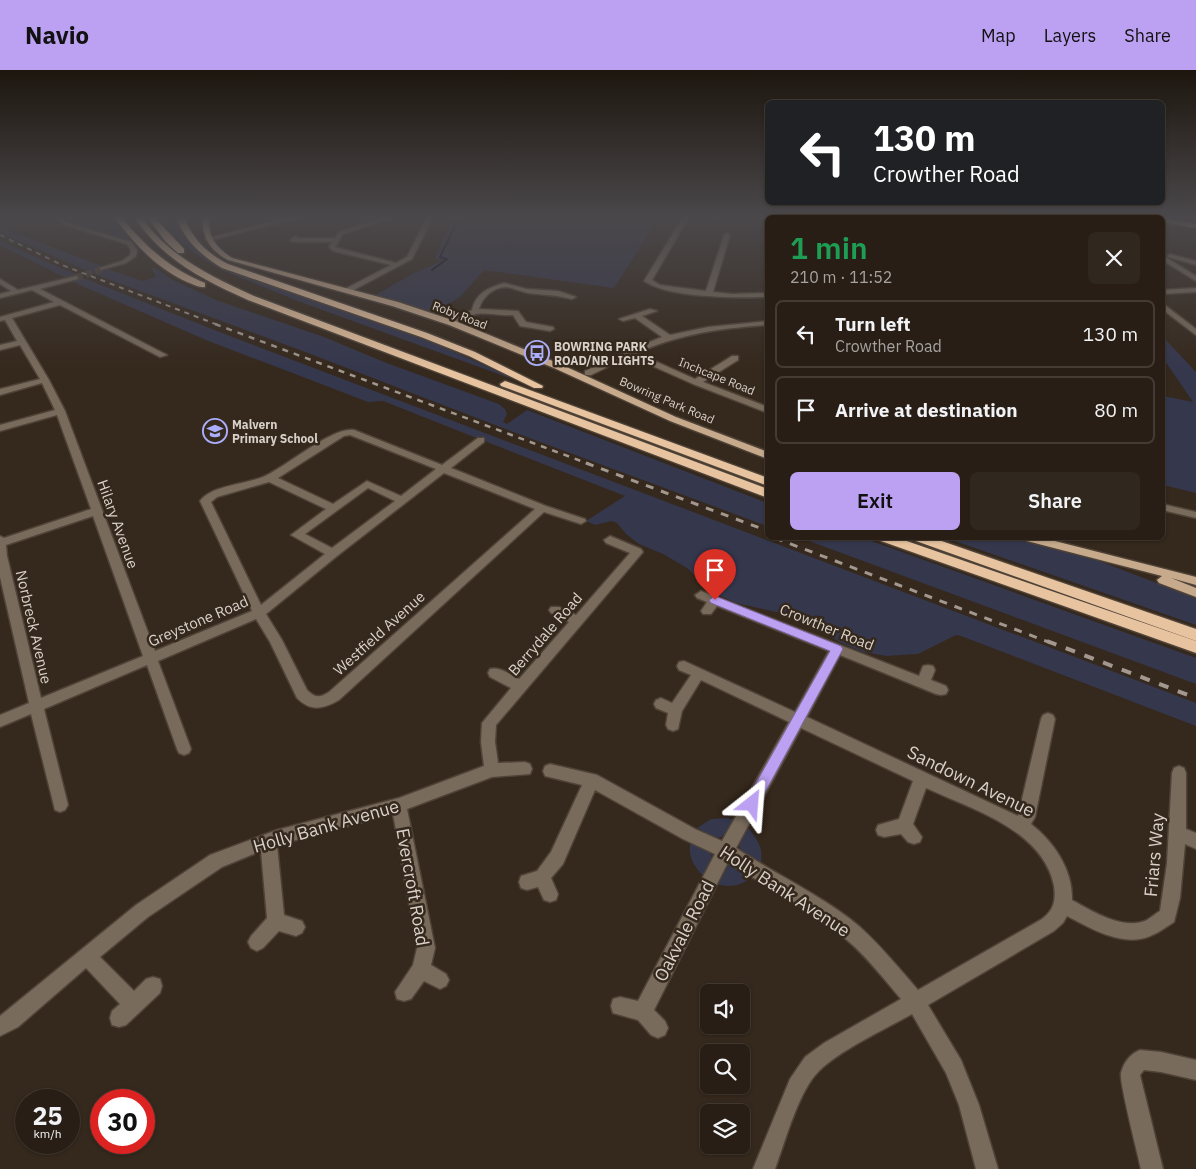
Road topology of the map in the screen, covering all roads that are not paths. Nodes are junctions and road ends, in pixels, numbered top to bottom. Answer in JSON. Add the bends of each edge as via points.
{"nodes":[{"id":1,"x":107,"y":268,"type":"edge"},
{"id":2,"x":169,"y":268,"type":"edge"},
{"id":3,"x":190,"y":268,"type":"edge"},
{"id":4,"x":210,"y":268,"type":"edge"},
{"id":5,"x":232,"y":268,"type":"edge"},
{"id":6,"x":262,"y":268,"type":"edge"},
{"id":7,"x":392,"y":268,"type":"edge"},
{"id":8,"x":656,"y":268,"type":"edge"},
{"id":9,"x":717,"y":268,"type":"edge"},
{"id":10,"x":1173,"y":268,"type":"edge"},
{"id":11,"x":102,"y":270,"type":"tunnel mouth"},
{"id":12,"x":1194,"y":276,"type":"edge"},
{"id":13,"x":76,"y":278,"type":"tunnel mouth"},
{"id":14,"x":0,"y":282,"type":"edge"},
{"id":15,"x":33,"y":288,"type":"junction"},
{"id":16,"x":1196,"y":290,"type":"edge"},
{"id":17,"x":348,"y":291,"type":"junction"},
{"id":18,"x":17,"y":292,"type":"junction"},
{"id":19,"x":1165,"y":292,"type":"edge"},
{"id":20,"x":709,"y":293,"type":"junction"},
{"id":21,"x":765,"y":295,"type":"edge"},
{"id":22,"x":0,"y":296,"type":"edge"},
{"id":23,"x":574,"y":297,"type":"dead end"},
{"id":24,"x":58,"y":303,"type":"junction"},
{"id":25,"x":1165,"y":308,"type":"edge"},
{"id":26,"x":475,"y":311,"type":"junction"},
{"id":27,"x":653,"y":311,"type":"dead end"},
{"id":28,"x":637,"y":316,"type":"junction"},
{"id":29,"x":3,"y":318,"type":"edge"},
{"id":30,"x":623,"y":319,"type":"dead end"},
{"id":31,"x":452,"y":323,"type":"junction"},
{"id":32,"x":765,"y":323,"type":"edge"},
{"id":33,"x":553,"y":329,"type":"dead end"},
{"id":34,"x":1196,"y":334,"type":"edge"},
{"id":35,"x":354,"y":337,"type":"junction"},
{"id":36,"x":668,"y":338,"type":"junction"},
{"id":37,"x":20,"y":339,"type":"junction"},
{"id":38,"x":0,"y":341,"type":"edge"},
{"id":39,"x":0,"y":348,"type":"edge"},
{"id":40,"x":630,"y":353,"type":"junction"},
{"id":41,"x":163,"y":355,"type":"dead end"},
{"id":42,"x":735,"y":358,"type":"dead end"},
{"id":43,"x":557,"y":366,"type":"joint"},
{"id":44,"x":588,"y":373,"type":"dead end"},
{"id":45,"x":45,"y":380,"type":"junction"},
{"id":46,"x":696,"y":382,"type":"junction"},
{"id":47,"x":0,"y":392,"type":"edge"},
{"id":48,"x":765,"y":409,"type":"edge"},
{"id":49,"x":60,"y":411,"type":"junction"},
{"id":50,"x":0,"y":428,"type":"edge"},
{"id":51,"x":481,"y":440,"type":"dead end"},
{"id":52,"x":765,"y":455,"type":"edge"},
{"id":53,"x":442,"y":468,"type":"junction"},
{"id":54,"x":730,"y":468,"type":"junction"},
{"id":55,"x":270,"y":478,"type":"junction"},
{"id":56,"x":765,"y":481,"type":"edge"},
{"id":57,"x":765,"y":493,"type":"edge"},
{"id":58,"x":402,"y":500,"type":"junction"},
{"id":59,"x":334,"y":508,"type":"junction"},
{"id":60,"x":542,"y":508,"type":"junction"},
{"id":61,"x":1165,"y":508,"type":"edge"},
{"id":62,"x":97,"y":511,"type":"junction"},
{"id":63,"x":1196,"y":514,"type":"edge"},
{"id":64,"x":581,"y":521,"type":"dead end"},
{"id":65,"x":610,"y":540,"type":"dead end"},
{"id":66,"x":892,"y":540,"type":"edge"},
{"id":67,"x":927,"y":540,"type":"edge"},
{"id":68,"x":1039,"y":540,"type":"edge"},
{"id":69,"x":1,"y":549,"type":"edge"},
{"id":70,"x":334,"y":552,"type":"junction"},
{"id":71,"x":1087,"y":553,"type":"junction"},
{"id":72,"x":1196,"y":581,"type":"edge"},
{"id":73,"x":1196,"y":593,"type":"edge"},
{"id":74,"x":701,"y":595,"type":"dead end"},
{"id":75,"x":715,"y":600,"type":"junction"},
{"id":76,"x":555,"y":610,"type":"dead end"},
{"id":77,"x":707,"y":611,"type":"dead end"},
{"id":78,"x":259,"y":613,"type":"junction"},
{"id":79,"x":578,"y":621,"type":"junction"},
{"id":80,"x":1196,"y":634,"type":"edge"},
{"id":81,"x":1196,"y":647,"type":"edge"},
{"id":82,"x":837,"y":649,"type":"junction"},
{"id":83,"x":150,"y":659,"type":"junction"},
{"id":84,"x":684,"y":666,"type":"dead end"},
{"id":85,"x":928,"y":670,"type":"dead end"},
{"id":86,"x":495,"y":673,"type":"dead end"},
{"id":87,"x":699,"y":673,"type":"junction"},
{"id":88,"x":922,"y":682,"type":"junction"},
{"id":89,"x":520,"y":687,"type":"junction"},
{"id":90,"x":941,"y":690,"type":"dead end"},
{"id":91,"x":661,"y":704,"type":"dead end"},
{"id":92,"x":36,"y":705,"type":"junction"},
{"id":93,"x":675,"y":710,"type":"junction"},
{"id":94,"x":797,"y":719,"type":"junction"},
{"id":95,"x":1048,"y":719,"type":"dead end"},
{"id":96,"x":0,"y":721,"type":"edge"},
{"id":97,"x":673,"y":725,"type":"dead end"},
{"id":98,"x":184,"y":749,"type":"dead end"},
{"id":99,"x":525,"y":769,"type":"dead end"},
{"id":100,"x":492,"y":770,"type":"junction"},
{"id":101,"x":550,"y":771,"type":"dead end"},
{"id":102,"x":1180,"y":773,"type":"dead end"},
{"id":103,"x":922,"y":778,"type":"junction"},
{"id":104,"x":592,"y":780,"type":"junction"},
{"id":105,"x":60,"y":805,"type":"dead end"},
{"id":106,"x":398,"y":805,"type":"junction"},
{"id":107,"x":903,"y":825,"type":"junction"},
{"id":108,"x":1021,"y":825,"type":"junction"},
{"id":109,"x":884,"y":830,"type":"dead end"},
{"id":110,"x":1178,"y":833,"type":"junction"},
{"id":111,"x":914,"y":837,"type":"dead end"},
{"id":112,"x":268,"y":840,"type":"junction"},
{"id":113,"x":1196,"y":841,"type":"edge"},
{"id":114,"x":726,"y":851,"type":"junction"},
{"id":115,"x":550,"y":894,"type":"dead end"},
{"id":116,"x":1063,"y":905,"type":"junction"},
{"id":117,"x":276,"y":921,"type":"junction"},
{"id":118,"x":296,"y":927,"type":"dead end"},
{"id":119,"x":258,"y":942,"type":"dead end"},
{"id":120,"x":86,"y":956,"type":"junction"},
{"id":121,"x":421,"y":969,"type":"junction"},
{"id":122,"x":440,"y":980,"type":"dead end"},
{"id":123,"x":153,"y":986,"type":"dead end"},
{"id":124,"x":404,"y":992,"type":"dead end"},
{"id":125,"x":915,"y":1001,"type":"junction"},
{"id":126,"x":134,"y":1004,"type":"junction"},
{"id":127,"x":620,"y":1006,"type":"dead end"},
{"id":128,"x":643,"y":1012,"type":"junction"},
{"id":129,"x":119,"y":1018,"type":"dead end"},
{"id":130,"x":0,"y":1026,"type":"edge"},
{"id":131,"x":658,"y":1028,"type":"dead end"},
{"id":132,"x":1196,"y":1070,"type":"edge"},
{"id":133,"x":764,"y":1169,"type":"edge"},
{"id":134,"x":987,"y":1169,"type":"edge"},
{"id":135,"x":1152,"y":1169,"type":"edge"}],
"edges":[{"from":1,"to":11,"type":"street"},
{"from":2,"to":35,"type":"highway","via":[[218,291]]},
{"from":3,"to":35,"type":"highway","via":[[251,298]]},
{"from":4,"to":54,"type":"highway","via":[[263,294]]},
{"from":5,"to":54,"type":"highway","via":[[472,354],[524,380]]},
{"from":6,"to":17,"type":"main road","name":"Roby Road"},
{"from":7,"to":17,"type":"street"},
{"from":8,"to":20,"type":"street","via":[[648,281],[653,286]]},
{"from":9,"to":20,"type":"street"},
{"from":10,"to":12,"type":"street","via":[[1181,276]]},
{"from":13,"to":15,"type":"street"},
{"from":14,"to":18,"type":"street"},
{"from":15,"to":18,"type":"street"},
{"from":15,"to":24,"type":"street"},
{"from":16,"to":19,"type":"street"},
{"from":17,"to":31,"type":"main road","name":"Roby Road"},
{"from":18,"to":22,"type":"street"},
{"from":20,"to":21,"type":"street"},
{"from":23,"to":26,"type":"street","via":[[558,292],[527,291],[506,283],[482,294],[476,302]]},
{"from":24,"to":29,"type":"street"},
{"from":24,"to":41,"type":"street"},
{"from":25,"to":34,"type":"street"},
{"from":26,"to":31,"type":"street"},
{"from":26,"to":33,"type":"street","via":[[518,312],[523,324]]},
{"from":27,"to":28,"type":"street"},
{"from":28,"to":30,"type":"street"},
{"from":28,"to":36,"type":"street"},
{"from":29,"to":37,"type":"street","name":"Hilary Avenue"},
{"from":31,"to":43,"type":"main road","name":"Roby Road"},
{"from":32,"to":36,"type":"street","via":[[709,329]]},
{"from":35,"to":57,"type":"highway"},
{"from":36,"to":40,"type":"street"},
{"from":37,"to":38,"type":"street"},
{"from":37,"to":39,"type":"street"},
{"from":37,"to":45,"type":"street","name":"Hilary Avenue"},
{"from":40,"to":44,"type":"street"},
{"from":40,"to":46,"type":"street","name":"Inchcape Road"},
{"from":42,"to":46,"type":"street"},
{"from":43,"to":52,"type":"main road","name":"Bowring Park Road","via":[[674,419]]},
{"from":45,"to":47,"type":"street"},
{"from":45,"to":49,"type":"street","name":"Hilary Avenue"},
{"from":46,"to":48,"type":"street","name":"Inchcape Road"},
{"from":49,"to":50,"type":"street"},
{"from":49,"to":62,"type":"street","name":"Hilary Avenue"},
{"from":51,"to":53,"type":"street","name":"Greystone Road"},
{"from":53,"to":55,"type":"street","via":[[351,432],[342,432]]},
{"from":53,"to":58,"type":"street","name":"Greystone Road"},
{"from":53,"to":60,"type":"street"},
{"from":54,"to":56,"type":"highway"},
{"from":55,"to":59,"type":"street"},
{"from":55,"to":78,"type":"street","via":[[205,501]]},
{"from":58,"to":59,"type":"street","via":[[367,484]]},
{"from":58,"to":70,"type":"street","name":"Greystone Road"},
{"from":59,"to":70,"type":"street","via":[[297,535]]},
{"from":60,"to":64,"type":"street"},
{"from":60,"to":78,"type":"street","name":"Westfield Avenue","via":[[334,696],[322,703],[309,701],[302,694]]},
{"from":61,"to":63,"type":"street"},
{"from":62,"to":69,"type":"street","name":"Norbreck Avenue"},
{"from":62,"to":83,"type":"street","name":"Hilary Avenue"},
{"from":65,"to":79,"type":"street","name":"Berrydale Road","via":[[637,552]]},
{"from":66,"to":81,"type":"highway"},
{"from":67,"to":80,"type":"highway"},
{"from":68,"to":71,"type":"main road"},
{"from":69,"to":92,"type":"street","name":"Norbreck Avenue"},
{"from":70,"to":78,"type":"street","name":"Greystone Road"},
{"from":71,"to":72,"type":"main road"},
{"from":71,"to":73,"type":"main road"},
{"from":74,"to":75,"type":"street","name":"Crowther Road"},
{"from":75,"to":77,"type":"street"},
{"from":75,"to":82,"type":"street","name":"Crowther Road"},
{"from":76,"to":79,"type":"street"},
{"from":78,"to":83,"type":"street","name":"Greystone Road"},
{"from":79,"to":89,"type":"street","name":"Berrydale Road"},
{"from":82,"to":88,"type":"street","name":"Crowther Road"},
{"from":82,"to":94,"type":"street","name":"Oakvale Road"},
{"from":83,"to":92,"type":"street","name":"Greystone Road"},
{"from":83,"to":98,"type":"street","name":"Hilary Avenue"},
{"from":84,"to":87,"type":"street","name":"Sandown Avenue"},
{"from":85,"to":88,"type":"street"},
{"from":86,"to":89,"type":"street"},
{"from":87,"to":93,"type":"street"},
{"from":87,"to":94,"type":"street","name":"Sandown Avenue"},
{"from":88,"to":90,"type":"street","name":"Crowther Road"},
{"from":89,"to":100,"type":"street","name":"Berrydale Road","via":[[489,723]]},
{"from":91,"to":93,"type":"street"},
{"from":92,"to":96,"type":"street","name":"Greystone Road"},
{"from":92,"to":105,"type":"street","name":"Norbreck Avenue"},
{"from":93,"to":97,"type":"street"},
{"from":94,"to":103,"type":"street","name":"Sandown Avenue"},
{"from":94,"to":114,"type":"street","name":"Oakvale Road"},
{"from":95,"to":108,"type":"street","via":[[1027,817]]},
{"from":99,"to":100,"type":"street","name":"Holly Bank Avenue"},
{"from":100,"to":106,"type":"street","name":"Holly Bank Avenue"},
{"from":101,"to":104,"type":"street","name":"Holly Bank Avenue"},
{"from":102,"to":110,"type":"street","name":"Friars Way"},
{"from":103,"to":107,"type":"street"},
{"from":103,"to":108,"type":"street","name":"Sandown Avenue"},
{"from":104,"to":114,"type":"street","name":"Holly Bank Avenue"},
{"from":104,"to":115,"type":"street","via":[[558,858],[535,879]]},
{"from":106,"to":112,"type":"street","name":"Holly Bank Avenue"},
{"from":106,"to":121,"type":"street","name":"Evercroft Road","via":[[426,948]]},
{"from":107,"to":109,"type":"street"},
{"from":107,"to":111,"type":"street"},
{"from":108,"to":116,"type":"street","name":"Sandown Avenue","via":[[1046,849],[1063,887]]},
{"from":110,"to":113,"type":"street"},
{"from":110,"to":116,"type":"street","name":"Friars Way","via":[[1168,916],[1150,928],[1129,931],[1102,925]]},
{"from":112,"to":117,"type":"street"},
{"from":112,"to":120,"type":"street","name":"Holly Bank Avenue","via":[[216,861],[142,911]]},
{"from":114,"to":125,"type":"street","name":"Holly Bank Avenue","via":[[853,933]]},
{"from":114,"to":128,"type":"street","name":"Oakvale Road"},
{"from":116,"to":125,"type":"street","via":[[1058,916],[1048,925]]},
{"from":117,"to":118,"type":"street"},
{"from":117,"to":119,"type":"street"},
{"from":120,"to":126,"type":"street"},
{"from":120,"to":130,"type":"street","name":"Holly Bank Avenue"},
{"from":121,"to":122,"type":"street"},
{"from":121,"to":124,"type":"street","name":"Evercroft Road"},
{"from":123,"to":126,"type":"street"},
{"from":125,"to":133,"type":"street","via":[[812,1064],[797,1086]]},
{"from":125,"to":134,"type":"street","name":"Holly Bank Avenue","via":[[954,1067],[969,1105]]},
{"from":126,"to":129,"type":"street"},
{"from":127,"to":128,"type":"street"},
{"from":128,"to":131,"type":"street"},
{"from":132,"to":135,"type":"street","via":[[1140,1060],[1130,1074]]}]}
